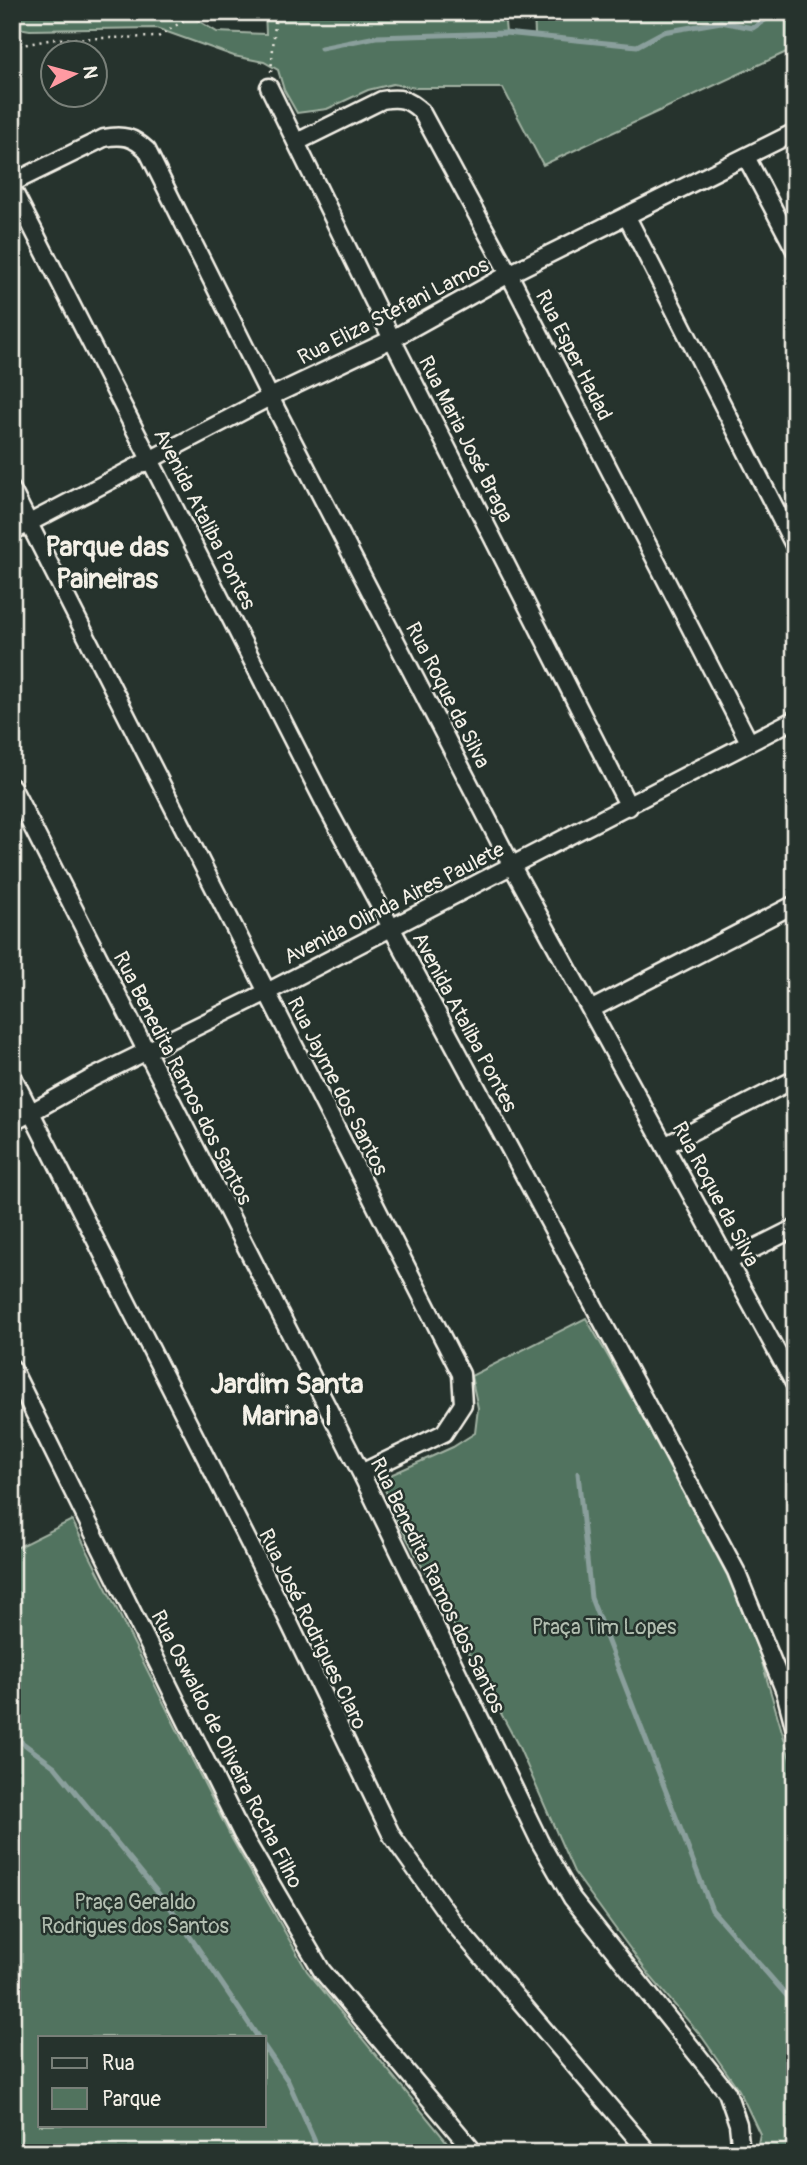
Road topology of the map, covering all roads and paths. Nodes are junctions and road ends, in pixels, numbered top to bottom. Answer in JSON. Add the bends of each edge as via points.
{"nodes":[{"id":1,"x":197,"y":12,"type":"edge"},
{"id":2,"x":276,"y":12,"type":"edge"},
{"id":3,"x":12,"y":47,"type":"edge"},
{"id":4,"x":269,"y":88,"type":"joint"},
{"id":5,"x":795,"y":132,"type":"edge"},
{"id":6,"x":298,"y":142,"type":"junction"},
{"id":7,"x":746,"y":157,"type":"junction"},
{"id":8,"x":12,"y":186,"type":"edge"},
{"id":9,"x":627,"y":217,"type":"junction"},
{"id":10,"x":795,"y":250,"type":"edge"},
{"id":11,"x":509,"y":274,"type":"junction"},
{"id":12,"x":392,"y":339,"type":"junction"},
{"id":13,"x":270,"y":397,"type":"junction"},
{"id":14,"x":151,"y":461,"type":"junction"},
{"id":15,"x":12,"y":490,"type":"edge"},
{"id":16,"x":29,"y":523,"type":"junction"},
{"id":17,"x":12,"y":532,"type":"edge"},
{"id":18,"x":795,"y":547,"type":"edge"},
{"id":19,"x":795,"y":719,"type":"edge"},
{"id":20,"x":749,"y":743,"type":"junction"},
{"id":21,"x":12,"y":787,"type":"edge"},
{"id":22,"x":629,"y":807,"type":"junction"},
{"id":23,"x":512,"y":866,"type":"junction"},
{"id":24,"x":795,"y":904,"type":"edge"},
{"id":25,"x":390,"y":927,"type":"junction"},
{"id":26,"x":267,"y":992,"type":"junction"},
{"id":27,"x":592,"y":1009,"type":"junction"},
{"id":28,"x":145,"y":1051,"type":"junction"},
{"id":29,"x":12,"y":1075,"type":"edge"},
{"id":30,"x":795,"y":1079,"type":"edge"},
{"id":31,"x":32,"y":1113,"type":"junction"},
{"id":32,"x":12,"y":1123,"type":"edge"},
{"id":33,"x":666,"y":1145,"type":"junction"},
{"id":34,"x":795,"y":1228,"type":"edge"},
{"id":35,"x":729,"y":1261,"type":"junction"},
{"id":36,"x":12,"y":1368,"type":"edge"},
{"id":37,"x":794,"y":1381,"type":"edge"},
{"id":38,"x":361,"y":1473,"type":"junction"},
{"id":39,"x":795,"y":1730,"type":"edge"},
{"id":40,"x":475,"y":2153,"type":"edge"},
{"id":41,"x":649,"y":2153,"type":"edge"},
{"id":42,"x":741,"y":2153,"type":"edge"}],
"edges":[{"from":1,"to":3,"type":"path","via":[[158,37],[54,39]]},
{"from":2,"to":4,"type":"path"},
{"from":4,"to":6,"type":"street","name":"Rua Maria José Braga"},
{"from":5,"to":7,"type":"street","name":"Rua Eliza Stefani Lamos"},
{"from":6,"to":11,"type":"street","name":"Rua Esper Hadad","via":[[382,100],[408,100],[421,111]]},
{"from":6,"to":12,"type":"street","name":"Rua Maria José Braga"},
{"from":7,"to":9,"type":"street","name":"Rua Eliza Stefani Lamos"},
{"from":7,"to":10,"type":"street"},
{"from":8,"to":13,"type":"street","name":"Rua Roque da Silva","via":[[104,138],[135,138],[147,150]]},
{"from":8,"to":14,"type":"street","name":"Avenida Ataliba Pontes"},
{"from":9,"to":11,"type":"street","name":"Rua Eliza Stefani Lamos"},
{"from":9,"to":18,"type":"street"},
{"from":11,"to":12,"type":"street","name":"Rua Eliza Stefani Lamos"},
{"from":11,"to":20,"type":"street","name":"Rua Esper Hadad"},
{"from":12,"to":13,"type":"street","name":"Rua Eliza Stefani Lamos"},
{"from":12,"to":22,"type":"street","name":"Rua Maria José Braga"},
{"from":13,"to":14,"type":"street","name":"Rua Eliza Stefani Lamos"},
{"from":13,"to":23,"type":"street","name":"Rua Roque da Silva"},
{"from":14,"to":16,"type":"street","name":"Rua Eliza Stefani Lamos"},
{"from":14,"to":25,"type":"street","name":"Avenida Ataliba Pontes"},
{"from":15,"to":16,"type":"street","name":"Rua Jayme dos Santos"},
{"from":16,"to":17,"type":"street","name":"Rua Eliza Stefani Lamos"},
{"from":16,"to":26,"type":"street","name":"Rua Jayme dos Santos"},
{"from":19,"to":20,"type":"street","name":"Avenida Olinda Aires Paulete"},
{"from":20,"to":22,"type":"street","name":"Avenida Olinda Aires Paulete"},
{"from":21,"to":28,"type":"street","name":"Rua Benedita Ramos dos Santos"},
{"from":22,"to":23,"type":"street","name":"Avenida Olinda Aires Paulete"},
{"from":23,"to":25,"type":"street","name":"Avenida Olinda Aires Paulete"},
{"from":23,"to":27,"type":"street","name":"Rua Roque da Silva"},
{"from":24,"to":27,"type":"street"},
{"from":25,"to":26,"type":"street","name":"Avenida Olinda Aires Paulete"},
{"from":25,"to":39,"type":"street","name":"Avenida Ataliba Pontes","via":[[736,1571],[785,1692]]},
{"from":26,"to":28,"type":"street","name":"Avenida Olinda Aires Paulete"},
{"from":26,"to":38,"type":"street","name":"Rua Jayme dos Santos","via":[[461,1374],[463,1404],[444,1433]]},
{"from":27,"to":33,"type":"street","name":"Rua Roque da Silva"},
{"from":28,"to":31,"type":"street","name":"Avenida Olinda Aires Paulete"},
{"from":28,"to":38,"type":"street","name":"Rua Benedita Ramos dos Santos"},
{"from":29,"to":31,"type":"street","name":"Rua José Rodrigues Claro"},
{"from":30,"to":33,"type":"street"},
{"from":31,"to":32,"type":"street","name":"Avenida Olinda Aires Paulete"},
{"from":31,"to":41,"type":"street","name":"Rua José Rodrigues Claro","via":[[392,1836],[456,1926]]},
{"from":33,"to":35,"type":"street","name":"Rua Roque da Silva"},
{"from":34,"to":35,"type":"street"},
{"from":35,"to":37,"type":"street","name":"Rua Roque da Silva"},
{"from":36,"to":40,"type":"street","name":"Rua Oswaldo de Oliveira Rocha Filho","via":[[242,1834],[322,1971]]},
{"from":38,"to":42,"type":"street","name":"Rua Benedita Ramos dos Santos","via":[[540,1842],[572,1898],[727,2092],[738,2124]]}]}
